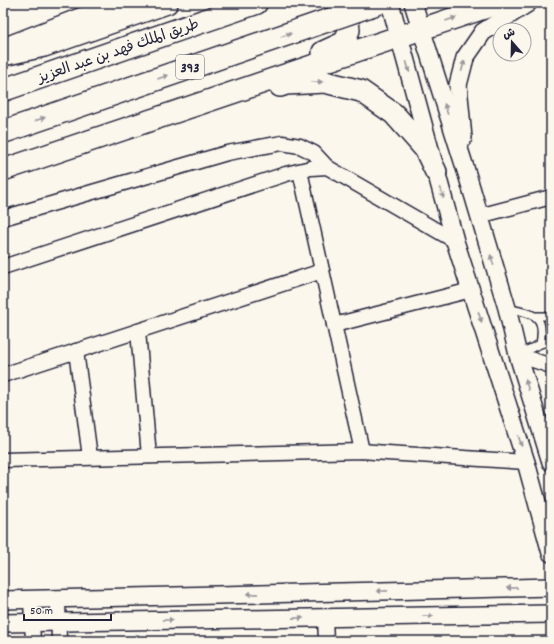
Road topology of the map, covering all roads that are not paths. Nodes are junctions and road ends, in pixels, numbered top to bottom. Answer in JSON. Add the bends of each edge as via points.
{"nodes":[{"id":1,"x":116,"y":3,"type":"edge"},
{"id":2,"x":140,"y":3,"type":"edge"},
{"id":3,"x":167,"y":3,"type":"edge"},
{"id":4,"x":256,"y":3,"type":"edge"},
{"id":5,"x":346,"y":3,"type":"edge"},
{"id":6,"x":378,"y":3,"type":"edge"},
{"id":7,"x":390,"y":3,"type":"edge"},
{"id":8,"x":413,"y":3,"type":"edge"},
{"id":9,"x":499,"y":3,"type":"edge"},
{"id":10,"x":528,"y":3,"type":"edge"},
{"id":11,"x":421,"y":30,"type":"junction"},
{"id":12,"x":399,"y":36,"type":"junction"},
{"id":13,"x":3,"y":48,"type":"edge"},
{"id":14,"x":3,"y":55,"type":"edge"},
{"id":15,"x":3,"y":90,"type":"edge"},
{"id":16,"x":3,"y":132,"type":"edge"},
{"id":17,"x":38,"y":158,"type":"junction"},
{"id":18,"x":327,"y":167,"type":"junction"},
{"id":19,"x":3,"y":170,"type":"edge"},
{"id":20,"x":300,"y":171,"type":"junction"},
{"id":21,"x":436,"y":172,"type":"junction"},
{"id":22,"x":467,"y":174,"type":"junction"},
{"id":23,"x":551,"y":197,"type":"edge"},
{"id":24,"x":480,"y":216,"type":"junction"},
{"id":25,"x":3,"y":218,"type":"edge"},
{"id":26,"x":455,"y":241,"type":"junction"},
{"id":27,"x":3,"y":266,"type":"edge"},
{"id":28,"x":322,"y":271,"type":"junction"},
{"id":29,"x":471,"y":290,"type":"junction"},
{"id":30,"x":507,"y":308,"type":"junction"},
{"id":31,"x":536,"y":316,"type":"junction"},
{"id":32,"x":551,"y":316,"type":"edge"},
{"id":33,"x":334,"y":325,"type":"junction"},
{"id":34,"x":138,"y":331,"type":"junction"},
{"id":35,"x":551,"y":341,"type":"edge"},
{"id":36,"x":540,"y":344,"type":"junction"},
{"id":37,"x":76,"y":351,"type":"junction"},
{"id":38,"x":518,"y":355,"type":"junction"},
{"id":39,"x":551,"y":366,"type":"edge"},
{"id":40,"x":3,"y":375,"type":"edge"},
{"id":41,"x":362,"y":451,"type":"junction"},
{"id":42,"x":149,"y":456,"type":"junction"},
{"id":43,"x":90,"y":457,"type":"junction"},
{"id":44,"x":3,"y":460,"type":"edge"},
{"id":45,"x":526,"y":462,"type":"junction"},
{"id":46,"x":551,"y":462,"type":"edge"},
{"id":47,"x":551,"y":553,"type":"edge"},
{"id":48,"x":551,"y":587,"type":"edge"},
{"id":49,"x":58,"y":599,"type":"junction"},
{"id":50,"x":3,"y":600,"type":"edge"},
{"id":51,"x":31,"y":600,"type":"junction"},
{"id":52,"x":551,"y":614,"type":"edge"},
{"id":53,"x":325,"y":618,"type":"junction"},
{"id":54,"x":32,"y":622,"type":"junction"},
{"id":55,"x":60,"y":622,"type":"junction"},
{"id":56,"x":3,"y":623,"type":"edge"},
{"id":57,"x":33,"y":641,"type":"edge"},
{"id":58,"x":59,"y":641,"type":"edge"},
{"id":59,"x":326,"y":641,"type":"edge"}],
"edges":[{"from":1,"to":13,"type":"street"},
{"from":2,"to":13,"type":"main road"},
{"from":3,"to":14,"type":"main road","via":[[44,46]]},
{"from":4,"to":15,"type":"highway","name":"طريق الملك فهد بن عبد العزيز"},
{"from":5,"to":17,"type":"main road","via":[[349,30],[345,42],[317,55],[182,98]]},
{"from":16,"to":6,"type":"highway","number":"393","one_way":true,"bridge":true},
{"from":7,"to":12,"type":"street"},
{"from":8,"to":11,"type":"street"},
{"from":11,"to":9,"type":"main road","one_way":true},
{"from":22,"to":10,"type":"street","one_way":true,"via":[[458,85],[465,58],[483,32]]},
{"from":11,"to":12,"type":"main road"},
{"from":22,"to":11,"type":"street","one_way":true},
{"from":12,"to":17,"type":"main road"},
{"from":12,"to":21,"type":"street","one_way":true},
{"from":17,"to":19,"type":"main road"},
{"from":17,"to":21,"type":"main road","one_way":true,"via":[[148,133],[286,84],[325,82],[360,91],[394,114],[424,149]]},
{"from":18,"to":20,"type":"street"},
{"from":18,"to":25,"type":"street","via":[[314,153],[300,146],[282,143],[227,153]]},
{"from":18,"to":26,"type":"street"},
{"from":20,"to":27,"type":"street"},
{"from":20,"to":28,"type":"street"},
{"from":21,"to":26,"type":"street","one_way":true},
{"from":22,"to":24,"type":"street"},
{"from":23,"to":24,"type":"street"},
{"from":30,"to":24,"type":"street","one_way":true},
{"from":26,"to":29,"type":"street"},
{"from":28,"to":33,"type":"street"},
{"from":28,"to":34,"type":"street"},
{"from":29,"to":33,"type":"street"},
{"from":29,"to":45,"type":"street","one_way":true},
{"from":30,"to":31,"type":"lane"},
{"from":30,"to":38,"type":"street"},
{"from":31,"to":32,"type":"lane"},
{"from":31,"to":36,"type":"lane","via":[[542,328]]},
{"from":33,"to":41,"type":"street"},
{"from":34,"to":37,"type":"street"},
{"from":34,"to":42,"type":"street"},
{"from":35,"to":36,"type":"lane"},
{"from":36,"to":38,"type":"lane"},
{"from":37,"to":40,"type":"street"},
{"from":37,"to":43,"type":"street"},
{"from":38,"to":39,"type":"street"},
{"from":46,"to":38,"type":"street","one_way":true},
{"from":41,"to":42,"type":"street"},
{"from":41,"to":45,"type":"street"},
{"from":42,"to":43,"type":"street"},
{"from":43,"to":44,"type":"street"},
{"from":45,"to":47,"type":"street"},
{"from":48,"to":49,"type":"street","one_way":true},
{"from":49,"to":51,"type":"street"},
{"from":49,"to":55,"type":"street"},
{"from":50,"to":51,"type":"street"},
{"from":51,"to":54,"type":"street"},
{"from":53,"to":52,"type":"street","one_way":true},
{"from":55,"to":53,"type":"street","one_way":true},
{"from":53,"to":59,"type":"street"},
{"from":54,"to":55,"type":"street"},
{"from":54,"to":56,"type":"street"},
{"from":54,"to":57,"type":"street"},
{"from":55,"to":58,"type":"street"}]}
